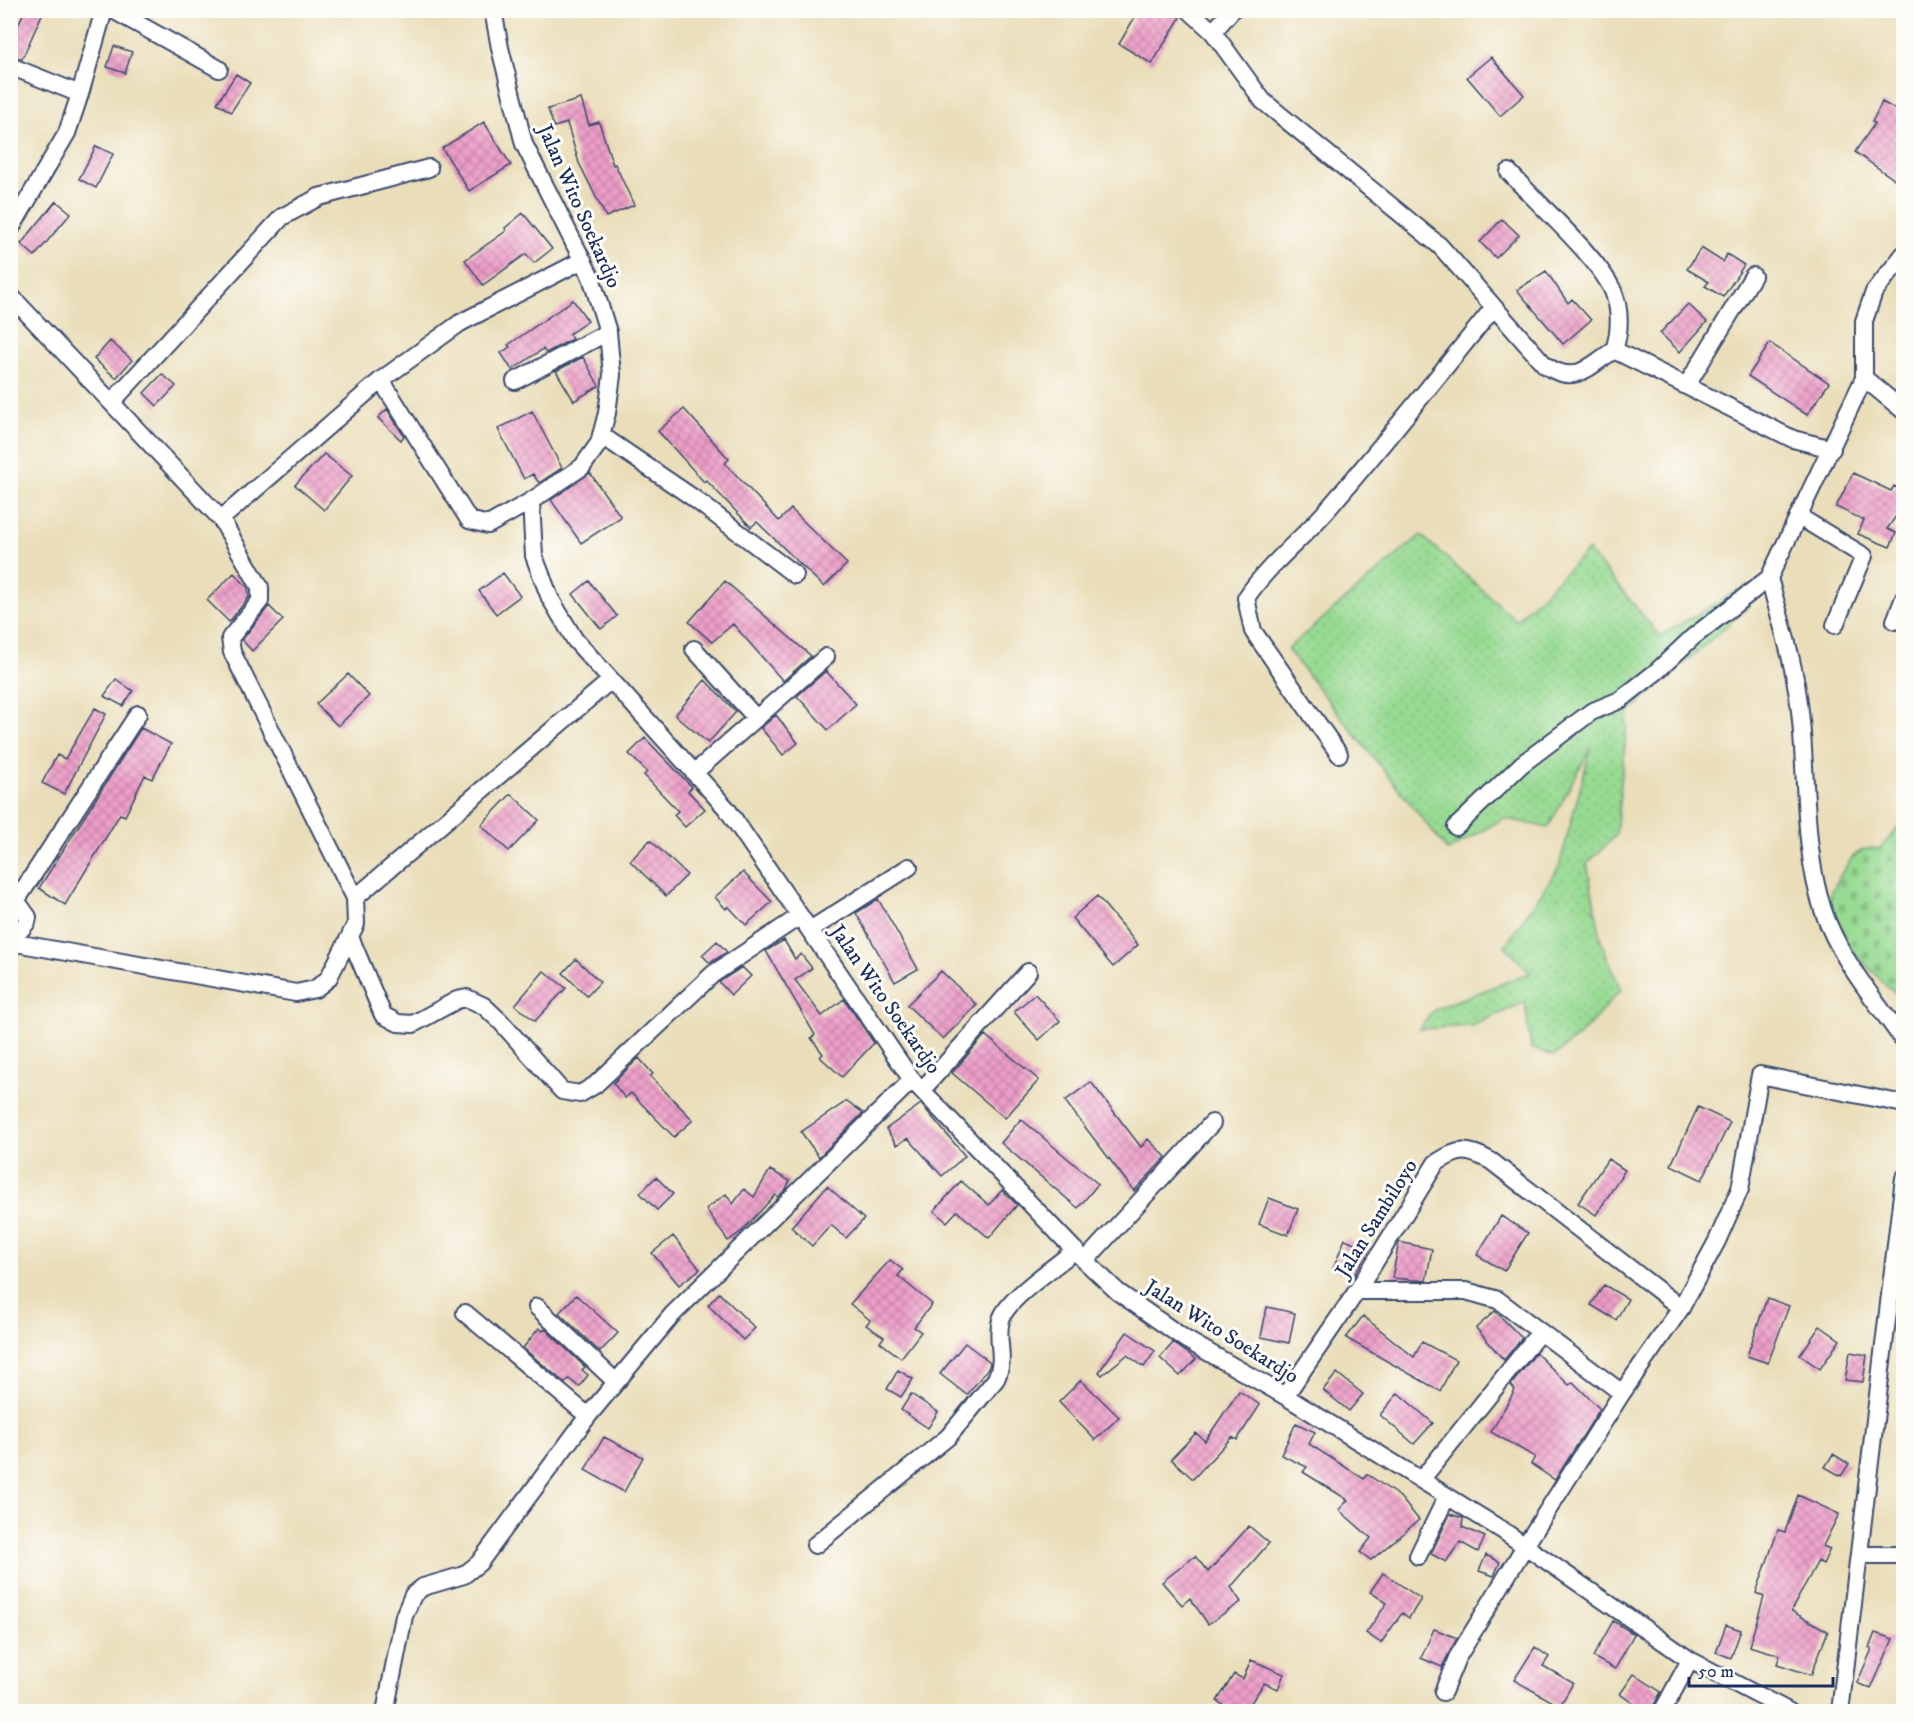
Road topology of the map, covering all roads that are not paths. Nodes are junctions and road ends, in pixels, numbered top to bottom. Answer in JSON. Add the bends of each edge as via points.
{"nodes":[{"id":1,"x":104,"y":10,"type":"edge"},
{"id":2,"x":113,"y":10,"type":"edge"},
{"id":3,"x":493,"y":10,"type":"edge"},
{"id":4,"x":1189,"y":10,"type":"edge"},
{"id":5,"x":1232,"y":10,"type":"edge"},
{"id":6,"x":1214,"y":32,"type":"junction"},
{"id":7,"x":10,"y":66,"type":"edge"},
{"id":8,"x":219,"y":69,"type":"dead end"},
{"id":9,"x":80,"y":94,"type":"junction"},
{"id":10,"x":429,"y":168,"type":"dead end"},
{"id":11,"x":1509,"y":172,"type":"dead end"},
{"id":12,"x":10,"y":230,"type":"edge"},
{"id":13,"x":1904,"y":254,"type":"edge"},
{"id":14,"x":583,"y":260,"type":"junction"},
{"id":15,"x":1753,"y":276,"type":"dead end"},
{"id":16,"x":10,"y":295,"type":"edge"},
{"id":17,"x":1494,"y":307,"type":"junction"},
{"id":18,"x":608,"y":332,"type":"junction"},
{"id":19,"x":1614,"y":350,"type":"junction"},
{"id":20,"x":1864,"y":378,"type":"junction"},
{"id":21,"x":381,"y":380,"type":"junction"},
{"id":22,"x":515,"y":381,"type":"dead end"},
{"id":23,"x":1687,"y":385,"type":"junction"},
{"id":24,"x":112,"y":402,"type":"junction"},
{"id":25,"x":1904,"y":411,"type":"edge"},
{"id":26,"x":601,"y":435,"type":"junction"},
{"id":27,"x":1832,"y":449,"type":"junction"},
{"id":28,"x":531,"y":501,"type":"junction"},
{"id":29,"x":1798,"y":516,"type":"junction"},
{"id":30,"x":221,"y":519,"type":"junction"},
{"id":31,"x":795,"y":575,"type":"dead end"},
{"id":32,"x":1768,"y":578,"type":"junction"},
{"id":33,"x":1904,"y":598,"type":"edge"},
{"id":34,"x":1895,"y":621,"type":"dead end"},
{"id":35,"x":1835,"y":625,"type":"dead end"},
{"id":36,"x":694,"y":649,"type":"dead end"},
{"id":37,"x":826,"y":657,"type":"dead end"},
{"id":38,"x":611,"y":681,"type":"junction"},
{"id":39,"x":138,"y":714,"type":"dead end"},
{"id":40,"x":756,"y":718,"type":"junction"},
{"id":41,"x":1339,"y":754,"type":"dead end"},
{"id":42,"x":694,"y":773,"type":"junction"},
{"id":43,"x":1456,"y":827,"type":"dead end"},
{"id":44,"x":909,"y":867,"type":"dead end"},
{"id":45,"x":355,"y":898,"type":"junction"},
{"id":46,"x":805,"y":923,"type":"junction"},
{"id":47,"x":350,"y":937,"type":"junction"},
{"id":48,"x":11,"y":942,"type":"edge"},
{"id":49,"x":1028,"y":972,"type":"dead end"},
{"id":50,"x":1904,"y":1041,"type":"edge"},
{"id":51,"x":917,"y":1085,"type":"junction"},
{"id":52,"x":1904,"y":1104,"type":"edge"},
{"id":53,"x":1212,"y":1122,"type":"dead end"},
{"id":54,"x":1904,"y":1178,"type":"edge"},
{"id":55,"x":1080,"y":1256,"type":"junction"},
{"id":56,"x":1357,"y":1291,"type":"junction"},
{"id":57,"x":537,"y":1307,"type":"dead end"},
{"id":58,"x":1682,"y":1308,"type":"junction"},
{"id":59,"x":465,"y":1313,"type":"dead end"},
{"id":60,"x":1540,"y":1332,"type":"junction"},
{"id":61,"x":616,"y":1382,"type":"junction"},
{"id":62,"x":1622,"y":1393,"type":"junction"},
{"id":63,"x":1285,"y":1396,"type":"junction"},
{"id":64,"x":588,"y":1416,"type":"junction"},
{"id":65,"x":1421,"y":1480,"type":"junction"},
{"id":66,"x":1447,"y":1496,"type":"junction"},
{"id":67,"x":815,"y":1545,"type":"dead end"},
{"id":68,"x":1525,"y":1546,"type":"junction"},
{"id":69,"x":1859,"y":1555,"type":"junction"},
{"id":70,"x":1904,"y":1555,"type":"edge"},
{"id":71,"x":1418,"y":1556,"type":"dead end"},
{"id":72,"x":1690,"y":1660,"type":"junction"},
{"id":73,"x":1443,"y":1692,"type":"dead end"},
{"id":74,"x":385,"y":1712,"type":"edge"},
{"id":75,"x":1662,"y":1712,"type":"edge"},
{"id":76,"x":1790,"y":1712,"type":"edge"},
{"id":77,"x":1840,"y":1712,"type":"edge"}],
"edges":[{"from":1,"to":9,"type":"street"},
{"from":2,"to":8,"type":"street"},
{"from":3,"to":14,"type":"street","name":"Jalan Wito Soekardjo","via":[[524,144]]},
{"from":4,"to":6,"type":"street"},
{"from":5,"to":6,"type":"street"},
{"from":6,"to":17,"type":"street","via":[[1263,101],[1440,246]]},
{"from":7,"to":9,"type":"street"},
{"from":9,"to":12,"type":"street","via":[[67,133]]},
{"from":10,"to":24,"type":"street","via":[[319,197],[282,217]]},
{"from":11,"to":19,"type":"street","via":[[1601,271],[1613,292],[1618,315],[1619,334]]},
{"from":13,"to":20,"type":"street","via":[[1874,292],[1864,321]]},
{"from":14,"to":18,"type":"street","name":"Jalan Wito Soekardjo"},
{"from":14,"to":21,"type":"street","via":[[460,323]]},
{"from":15,"to":23,"type":"street"},
{"from":16,"to":24,"type":"street"},
{"from":17,"to":19,"type":"street","via":[[1545,365],[1558,374],[1573,376]]},
{"from":17,"to":41,"type":"street","via":[[1380,449],[1258,580],[1246,598],[1253,631]]},
{"from":18,"to":22,"type":"street"},
{"from":18,"to":26,"type":"street","name":"Jalan Wito Soekardjo","via":[[612,375]]},
{"from":19,"to":23,"type":"street"},
{"from":20,"to":25,"type":"street"},
{"from":20,"to":27,"type":"street"},
{"from":21,"to":28,"type":"street","via":[[469,520],[488,525]]},
{"from":21,"to":30,"type":"street"},
{"from":23,"to":27,"type":"street","via":[[1793,439]]},
{"from":24,"to":30,"type":"street"},
{"from":26,"to":28,"type":"street","name":"Jalan Wito Soekardjo","via":[[582,466]]},
{"from":26,"to":31,"type":"street"},
{"from":27,"to":29,"type":"street"},
{"from":28,"to":38,"type":"street","name":"Jalan Wito Soekardjo","via":[[534,556],[550,598],[575,640]]},
{"from":29,"to":32,"type":"street"},
{"from":29,"to":35,"type":"street","via":[[1864,556]]},
{"from":30,"to":45,"type":"street","via":[[262,593],[256,607],[230,638],[232,652]]},
{"from":32,"to":43,"type":"street","via":[[1620,700],[1591,711],[1522,764]]},
{"from":32,"to":50,"type":"street","via":[[1791,656],[1800,709],[1811,869],[1823,911],[1844,956]]},
{"from":33,"to":34,"type":"street"},
{"from":36,"to":40,"type":"street"},
{"from":37,"to":40,"type":"street"},
{"from":38,"to":42,"type":"street","name":"Jalan Wito Soekardjo"},
{"from":38,"to":45,"type":"street"},
{"from":39,"to":48,"type":"street","via":[[18,898],[28,917]]},
{"from":40,"to":42,"type":"street"},
{"from":42,"to":46,"type":"street","name":"Jalan Wito Soekardjo","via":[[727,809]]},
{"from":44,"to":46,"type":"street"},
{"from":45,"to":47,"type":"street","via":[[356,924]]},
{"from":46,"to":47,"type":"street","via":[[713,974],[595,1085],[580,1094],[562,1091],[501,1022],[484,1006],[467,998],[413,1024],[398,1023],[383,1015]]},
{"from":46,"to":51,"type":"street","name":"Jalan Wito Soekardjo"},
{"from":47,"to":48,"type":"street","via":[[328,979],[315,989],[296,993]]},
{"from":49,"to":51,"type":"street"},
{"from":51,"to":55,"type":"street","name":"Jalan Wito Soekardjo"},
{"from":51,"to":61,"type":"street","via":[[672,1315]]},
{"from":52,"to":58,"type":"street","via":[[1760,1075],[1740,1188]]},
{"from":53,"to":55,"type":"street"},
{"from":54,"to":69,"type":"street"},
{"from":55,"to":63,"type":"street","name":"Jalan Wito Soekardjo","via":[[1118,1292],[1185,1339]]},
{"from":55,"to":67,"type":"street","via":[[1010,1305],[1001,1317],[1001,1369],[948,1437]]},
{"from":56,"to":58,"type":"street","name":"Jalan Sambiloyo","via":[[1436,1163],[1455,1151],[1472,1151],[1491,1161]]},
{"from":56,"to":60,"type":"street","via":[[1482,1294],[1498,1300]]},
{"from":56,"to":63,"type":"street","name":"Jalan Sambiloyo"},
{"from":57,"to":61,"type":"street"},
{"from":58,"to":62,"type":"street"},
{"from":59,"to":64,"type":"street"},
{"from":60,"to":62,"type":"street"},
{"from":60,"to":65,"type":"street"},
{"from":61,"to":64,"type":"street"},
{"from":62,"to":68,"type":"street"},
{"from":63,"to":65,"type":"street","name":"Jalan Wito Soekardjo"},
{"from":64,"to":74,"type":"street","via":[[479,1563],[465,1575],[423,1587],[413,1595],[404,1616]]},
{"from":65,"to":66,"type":"street","name":"Jalan Wito Soekardjo"},
{"from":66,"to":68,"type":"street","name":"Jalan Wito Soekardjo"},
{"from":66,"to":71,"type":"street"},
{"from":68,"to":72,"type":"street","name":"Jalan Wito Soekardjo"},
{"from":68,"to":73,"type":"street","via":[[1457,1658]]},
{"from":69,"to":70,"type":"street"},
{"from":69,"to":77,"type":"street"},
{"from":72,"to":75,"type":"street"},
{"from":72,"to":76,"type":"street","name":"Jalan Wito Soekardjo"}]}
